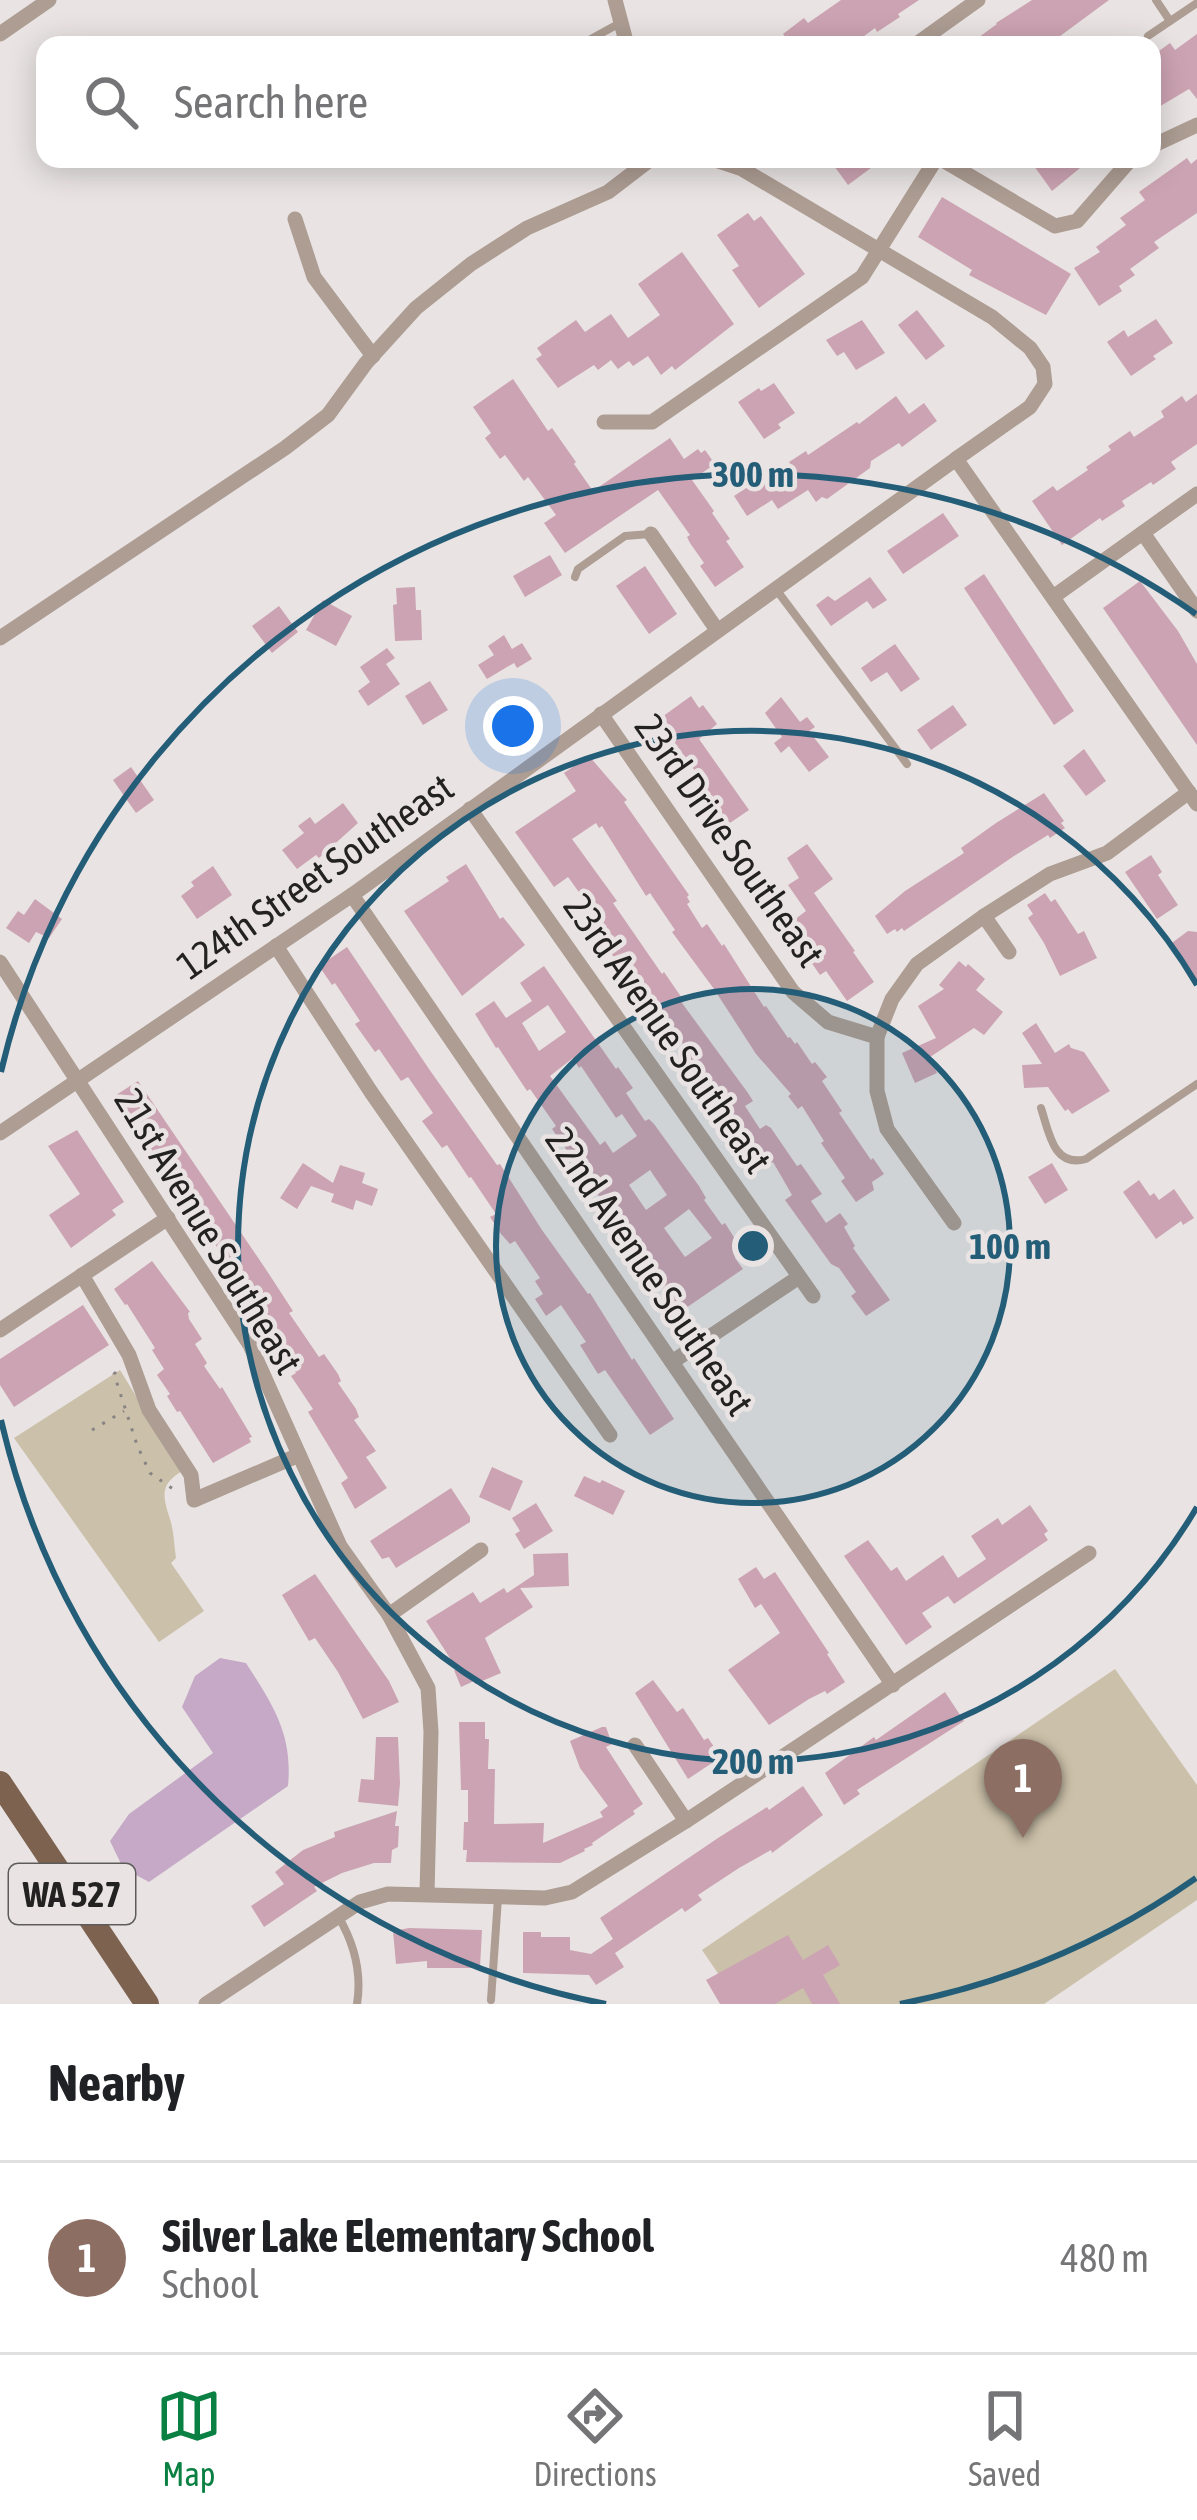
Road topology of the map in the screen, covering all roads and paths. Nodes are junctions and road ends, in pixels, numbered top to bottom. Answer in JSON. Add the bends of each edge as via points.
{"nodes":[{"id":1,"x":50,"y":0,"type":"edge"},
{"id":2,"x":616,"y":0,"type":"edge"},
{"id":3,"x":978,"y":0,"type":"edge"},
{"id":4,"x":1156,"y":0,"type":"edge"},
{"id":5,"x":1197,"y":3,"type":"edge"},
{"id":6,"x":1170,"y":21,"type":"junction"},
{"id":7,"x":621,"y":22,"type":"junction"},
{"id":8,"x":0,"y":34,"type":"edge"},
{"id":9,"x":596,"y":36,"type":"edge"},
{"id":10,"x":625,"y":36,"type":"edge"},
{"id":11,"x":928,"y":36,"type":"edge"},
{"id":12,"x":1148,"y":36,"type":"dead end"},
{"id":13,"x":1197,"y":125,"type":"edge"},
{"id":14,"x":1161,"y":142,"type":"edge"},
{"id":15,"x":639,"y":168,"type":"edge"},
{"id":16,"x":739,"y":168,"type":"edge"},
{"id":17,"x":932,"y":168,"type":"edge"},
{"id":18,"x":954,"y":168,"type":"edge"},
{"id":19,"x":1123,"y":168,"type":"edge"},
{"id":20,"x":295,"y":219,"type":"dead end"},
{"id":21,"x":877,"y":251,"type":"junction"},
{"id":22,"x":373,"y":356,"type":"junction"},
{"id":23,"x":604,"y":422,"type":"dead end"},
{"id":24,"x":956,"y":459,"type":"junction"},
{"id":25,"x":1197,"y":494,"type":"edge"},
{"id":26,"x":1143,"y":533,"type":"junction"},
{"id":27,"x":651,"y":534,"type":"joint"},
{"id":28,"x":575,"y":577,"type":"dead end"},
{"id":29,"x":776,"y":588,"type":"junction"},
{"id":30,"x":1053,"y":597,"type":"junction"},
{"id":31,"x":1197,"y":610,"type":"edge"},
{"id":32,"x":717,"y":630,"type":"junction"},
{"id":33,"x":0,"y":638,"type":"edge"},
{"id":34,"x":601,"y":714,"type":"junction"},
{"id":35,"x":907,"y":764,"type":"dead end"},
{"id":36,"x":1193,"y":798,"type":"edge"},
{"id":37,"x":470,"y":808,"type":"junction"},
{"id":38,"x":352,"y":895,"type":"junction"},
{"id":39,"x":984,"y":916,"type":"junction"},
{"id":40,"x":276,"y":946,"type":"junction"},
{"id":41,"x":1010,"y":952,"type":"dead end"},
{"id":42,"x":0,"y":962,"type":"edge"},
{"id":43,"x":877,"y":1037,"type":"junction"},
{"id":44,"x":78,"y":1079,"type":"junction"},
{"id":45,"x":1197,"y":1084,"type":"edge"},
{"id":46,"x":1042,"y":1108,"type":"dead end"},
{"id":47,"x":0,"y":1133,"type":"edge"},
{"id":48,"x":168,"y":1218,"type":"junction"},
{"id":49,"x":954,"y":1223,"type":"dead end"},
{"id":50,"x":82,"y":1275,"type":"junction"},
{"id":51,"x":799,"y":1277,"type":"junction"},
{"id":52,"x":813,"y":1296,"type":"dead end"},
{"id":53,"x":0,"y":1330,"type":"edge"},
{"id":54,"x":131,"y":1359,"type":"junction"},
{"id":55,"x":672,"y":1362,"type":"junction"},
{"id":56,"x":126,"y":1410,"type":"junction"},
{"id":57,"x":92,"y":1430,"type":"dead end"},
{"id":58,"x":610,"y":1435,"type":"dead end"},
{"id":59,"x":299,"y":1455,"type":"junction"},
{"id":60,"x":194,"y":1500,"type":"junction"},
{"id":61,"x":481,"y":1550,"type":"dead end"},
{"id":62,"x":1089,"y":1553,"type":"dead end"},
{"id":63,"x":389,"y":1615,"type":"junction"},
{"id":64,"x":893,"y":1685,"type":"junction"},
{"id":65,"x":635,"y":1745,"type":"dead end"},
{"id":66,"x":0,"y":1783,"type":"edge"},
{"id":67,"x":686,"y":1821,"type":"junction"},
{"id":68,"x":427,"y":1894,"type":"junction"},
{"id":69,"x":498,"y":1896,"type":"junction"},
{"id":70,"x":338,"y":1916,"type":"junction"},
{"id":71,"x":491,"y":2000,"type":"dead end"},
{"id":72,"x":147,"y":2004,"type":"edge"},
{"id":73,"x":206,"y":2004,"type":"edge"},
{"id":74,"x":357,"y":2004,"type":"edge"}],
"edges":[{"from":1,"to":8,"type":"street"},
{"from":2,"to":7,"type":"street"},
{"from":3,"to":11,"type":"street"},
{"from":4,"to":6,"type":"lane"},
{"from":5,"to":6,"type":"lane"},
{"from":6,"to":12,"type":"lane"},
{"from":7,"to":9,"type":"lane"},
{"from":7,"to":10,"type":"street"},
{"from":13,"to":14,"type":"street"},
{"from":15,"to":22,"type":"street","via":[[471,264]]},
{"from":16,"to":21,"type":"street"},
{"from":17,"to":21,"type":"street"},
{"from":18,"to":19,"type":"street","via":[[1055,226],[1077,221]]},
{"from":20,"to":22,"type":"street","via":[[314,277]]},
{"from":21,"to":23,"type":"street","via":[[862,277],[652,422]]},
{"from":21,"to":24,"type":"street","name":"124th Street Southeast","via":[[992,317],[1043,367],[1045,384],[1030,407]]},
{"from":22,"to":33,"type":"street","via":[[328,415],[300,437]]},
{"from":24,"to":29,"type":"street","name":"124th Street Southeast"},
{"from":24,"to":30,"type":"street"},
{"from":25,"to":26,"type":"street"},
{"from":26,"to":30,"type":"street"},
{"from":26,"to":31,"type":"street"},
{"from":27,"to":28,"type":"lane","via":[[625,536]]},
{"from":27,"to":32,"type":"street"},
{"from":29,"to":32,"type":"street","name":"124th Street Southeast"},
{"from":29,"to":35,"type":"lane"},
{"from":30,"to":36,"type":"street"},
{"from":32,"to":34,"type":"street","name":"124th Street Southeast"},
{"from":34,"to":37,"type":"street","name":"124th Street Southeast"},
{"from":34,"to":43,"type":"street","name":"23rd Drive Southeast","via":[[794,992],[828,1022]]},
{"from":36,"to":39,"type":"street","via":[[1107,854],[1050,874]]},
{"from":37,"to":38,"type":"street","name":"124th Street Southeast"},
{"from":37,"to":51,"type":"street","name":"23rd Avenue Southeast"},
{"from":38,"to":40,"type":"street","name":"124th Street Southeast"},
{"from":38,"to":55,"type":"street","name":"22nd Avenue Southeast"},
{"from":39,"to":41,"type":"street"},
{"from":39,"to":43,"type":"street","via":[[917,964]]},
{"from":40,"to":44,"type":"street","name":"124th Street Southeast"},
{"from":40,"to":58,"type":"street"},
{"from":42,"to":44,"type":"street","name":"21st Avenue Southeast"},
{"from":43,"to":49,"type":"street","via":[[887,1130]]},
{"from":44,"to":47,"type":"street","name":"124th Street Southeast"},
{"from":44,"to":48,"type":"street","name":"21st Avenue Southeast"},
{"from":45,"to":46,"type":"lane","via":[[1075,1162],[1053,1144]]},
{"from":48,"to":50,"type":"street"},
{"from":48,"to":59,"type":"street","name":"21st Avenue Southeast","via":[[250,1345]]},
{"from":50,"to":53,"type":"street"},
{"from":50,"to":54,"type":"street"},
{"from":51,"to":52,"type":"street","name":"23rd Avenue Southeast"},
{"from":51,"to":55,"type":"street"},
{"from":54,"to":56,"type":"path","via":[[114,1374]]},
{"from":54,"to":60,"type":"street","via":[[149,1410],[191,1475]]},
{"from":55,"to":64,"type":"street","name":"22nd Avenue Southeast"},
{"from":56,"to":57,"type":"path"},
{"from":56,"to":60,"type":"path","via":[[150,1473]]},
{"from":59,"to":60,"type":"street"},
{"from":59,"to":63,"type":"street","name":"21st Avenue Southeast","via":[[340,1546]]},
{"from":61,"to":63,"type":"street"},
{"from":62,"to":64,"type":"street"},
{"from":63,"to":68,"type":"street","name":"21st Avenue Southeast","via":[[428,1688]]},
{"from":64,"to":67,"type":"street"},
{"from":65,"to":67,"type":"street"},
{"from":66,"to":72,"type":"main road","number":"WA 527"},
{"from":67,"to":69,"type":"street","via":[[572,1892]]},
{"from":68,"to":69,"type":"street"},
{"from":68,"to":70,"type":"street","via":[[388,1894]]},
{"from":69,"to":71,"type":"lane"},
{"from":70,"to":73,"type":"street"},
{"from":70,"to":74,"type":"lane","via":[[356,1959]]}]}
